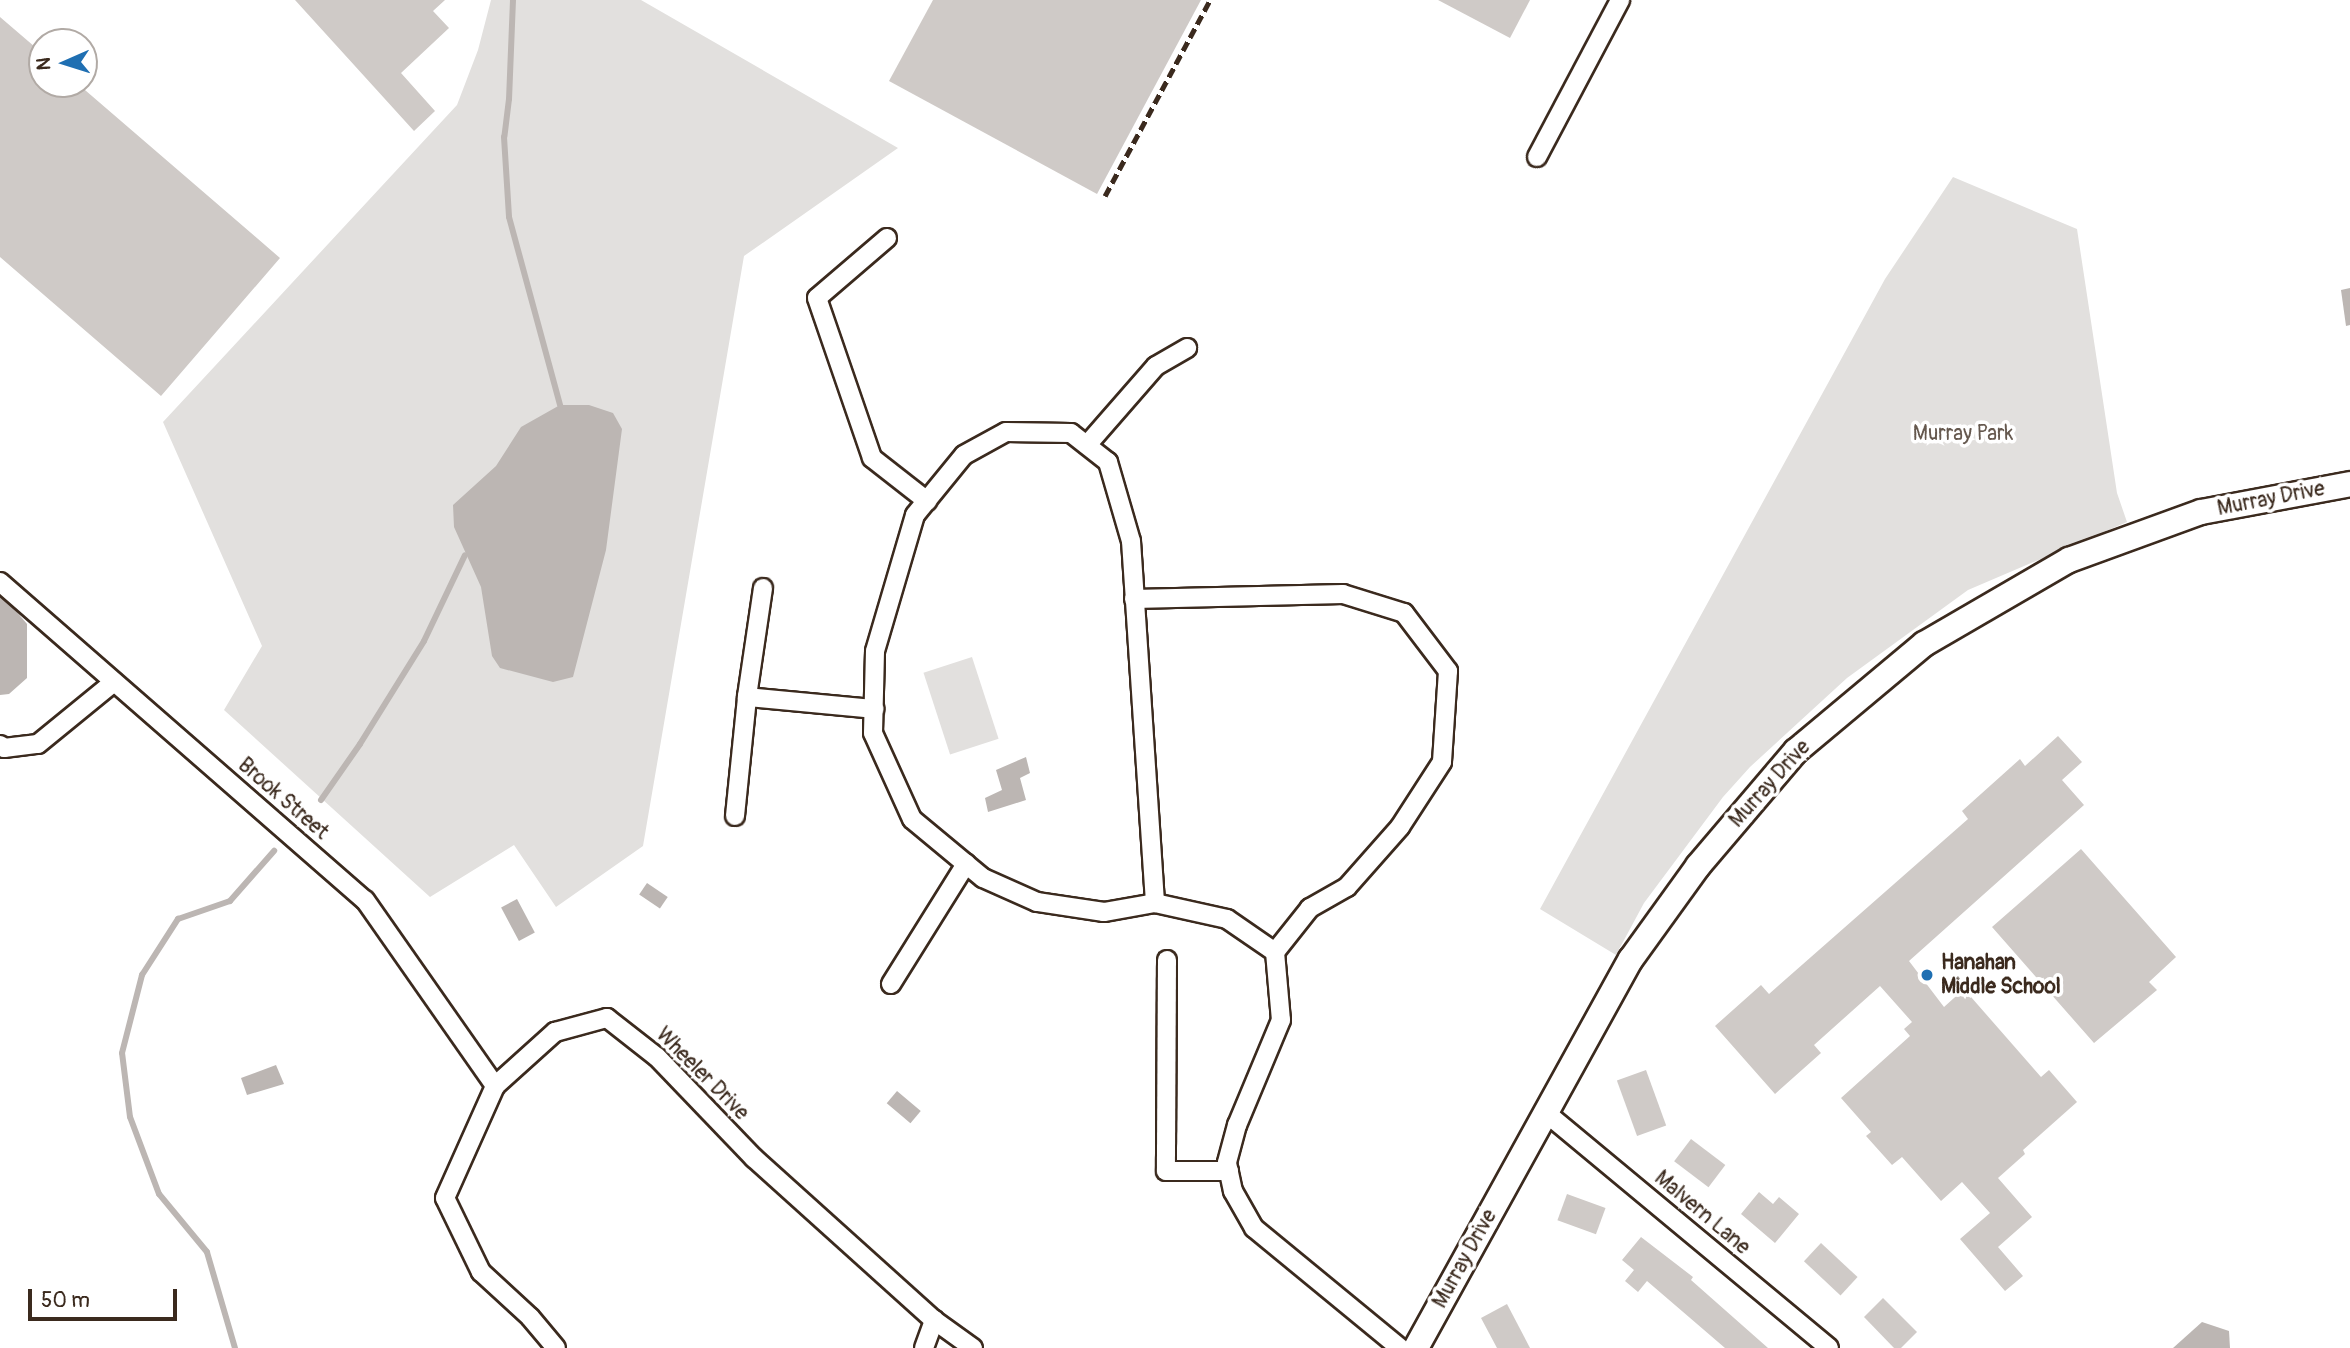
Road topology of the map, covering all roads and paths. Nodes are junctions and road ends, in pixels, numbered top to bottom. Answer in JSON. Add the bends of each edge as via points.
{"nodes":[{"id":1,"x":1620,"y":0,"type":"edge"},
{"id":2,"x":1537,"y":157,"type":"dead end"},
{"id":3,"x":887,"y":238,"type":"dead end"},
{"id":4,"x":1187,"y":348,"type":"dead end"},
{"id":5,"x":1087,"y":445,"type":"junction"},
{"id":6,"x":2350,"y":484,"type":"edge"},
{"id":7,"x":927,"y":500,"type":"junction"},
{"id":8,"x":0,"y":582,"type":"edge"},
{"id":9,"x":764,"y":588,"type":"dead end"},
{"id":10,"x":1134,"y":599,"type":"junction"},
{"id":11,"x":114,"y":682,"type":"junction"},
{"id":12,"x":747,"y":696,"type":"junction"},
{"id":13,"x":874,"y":709,"type":"junction"},
{"id":14,"x":0,"y":745,"type":"edge"},
{"id":15,"x":735,"y":816,"type":"dead end"},
{"id":16,"x":966,"y":864,"type":"junction"},
{"id":17,"x":1155,"y":903,"type":"junction"},
{"id":18,"x":1275,"y":952,"type":"junction"},
{"id":19,"x":1167,"y":960,"type":"dead end"},
{"id":20,"x":891,"y":984,"type":"dead end"},
{"id":21,"x":495,"y":1086,"type":"junction"},
{"id":22,"x":1545,"y":1112,"type":"junction"},
{"id":23,"x":1229,"y":1171,"type":"junction"},
{"id":24,"x":934,"y":1320,"type":"junction"},
{"id":25,"x":556,"y":1348,"type":"edge"},
{"id":26,"x":924,"y":1348,"type":"edge"},
{"id":27,"x":973,"y":1348,"type":"edge"},
{"id":28,"x":1413,"y":1348,"type":"edge"},
{"id":29,"x":1829,"y":1348,"type":"edge"}],
"edges":[{"from":1,"to":2,"type":"street"},
{"from":3,"to":7,"type":"street","via":[[817,298],[872,458]]},
{"from":4,"to":5,"type":"street","via":[[1156,366]]},
{"from":5,"to":7,"type":"street","via":[[1071,433],[1006,432],[964,455]]},
{"from":5,"to":10,"type":"street","via":[[1108,462],[1130,541]]},
{"from":6,"to":22,"type":"street","name":"Murray Drive","via":[[2201,512],[2069,560],[1924,644],[1796,751],[1698,866],[1631,959]]},
{"from":7,"to":13,"type":"street","via":[[915,515],[875,651]]},
{"from":8,"to":11,"type":"street","name":"Brook Street"},
{"from":9,"to":12,"type":"street"},
{"from":10,"to":17,"type":"street"},
{"from":10,"to":18,"type":"street","via":[[1343,594],[1404,613],[1448,671],[1442,762],[1400,827],[1347,887],[1310,908]]},
{"from":11,"to":14,"type":"street","via":[[38,744]]},
{"from":11,"to":21,"type":"street","name":"Brook Street","via":[[365,900]]},
{"from":12,"to":13,"type":"street"},
{"from":12,"to":15,"type":"street"},
{"from":13,"to":16,"type":"street","via":[[873,733],[912,819]]},
{"from":16,"to":17,"type":"street","via":[[983,878],[1037,902],[1104,912]]},
{"from":16,"to":20,"type":"street"},
{"from":17,"to":18,"type":"street","via":[[1227,919]]},
{"from":18,"to":23,"type":"street","via":[[1281,1020],[1237,1125]]},
{"from":19,"to":23,"type":"street","via":[[1166,1171]]},
{"from":21,"to":24,"type":"street","name":"Wheeler Drive","via":[[555,1032],[607,1018],[657,1057],[754,1158]]},
{"from":21,"to":25,"type":"street","name":"Wheeler Drive","via":[[445,1198],[481,1272]]},
{"from":22,"to":28,"type":"street","name":"Murray Drive"},
{"from":22,"to":29,"type":"street","name":"Malvern Lane"},
{"from":23,"to":28,"type":"street","via":[[1233,1191],[1254,1228]]},
{"from":24,"to":26,"type":"street"},
{"from":24,"to":27,"type":"street","name":"Wheeler Drive"}]}
